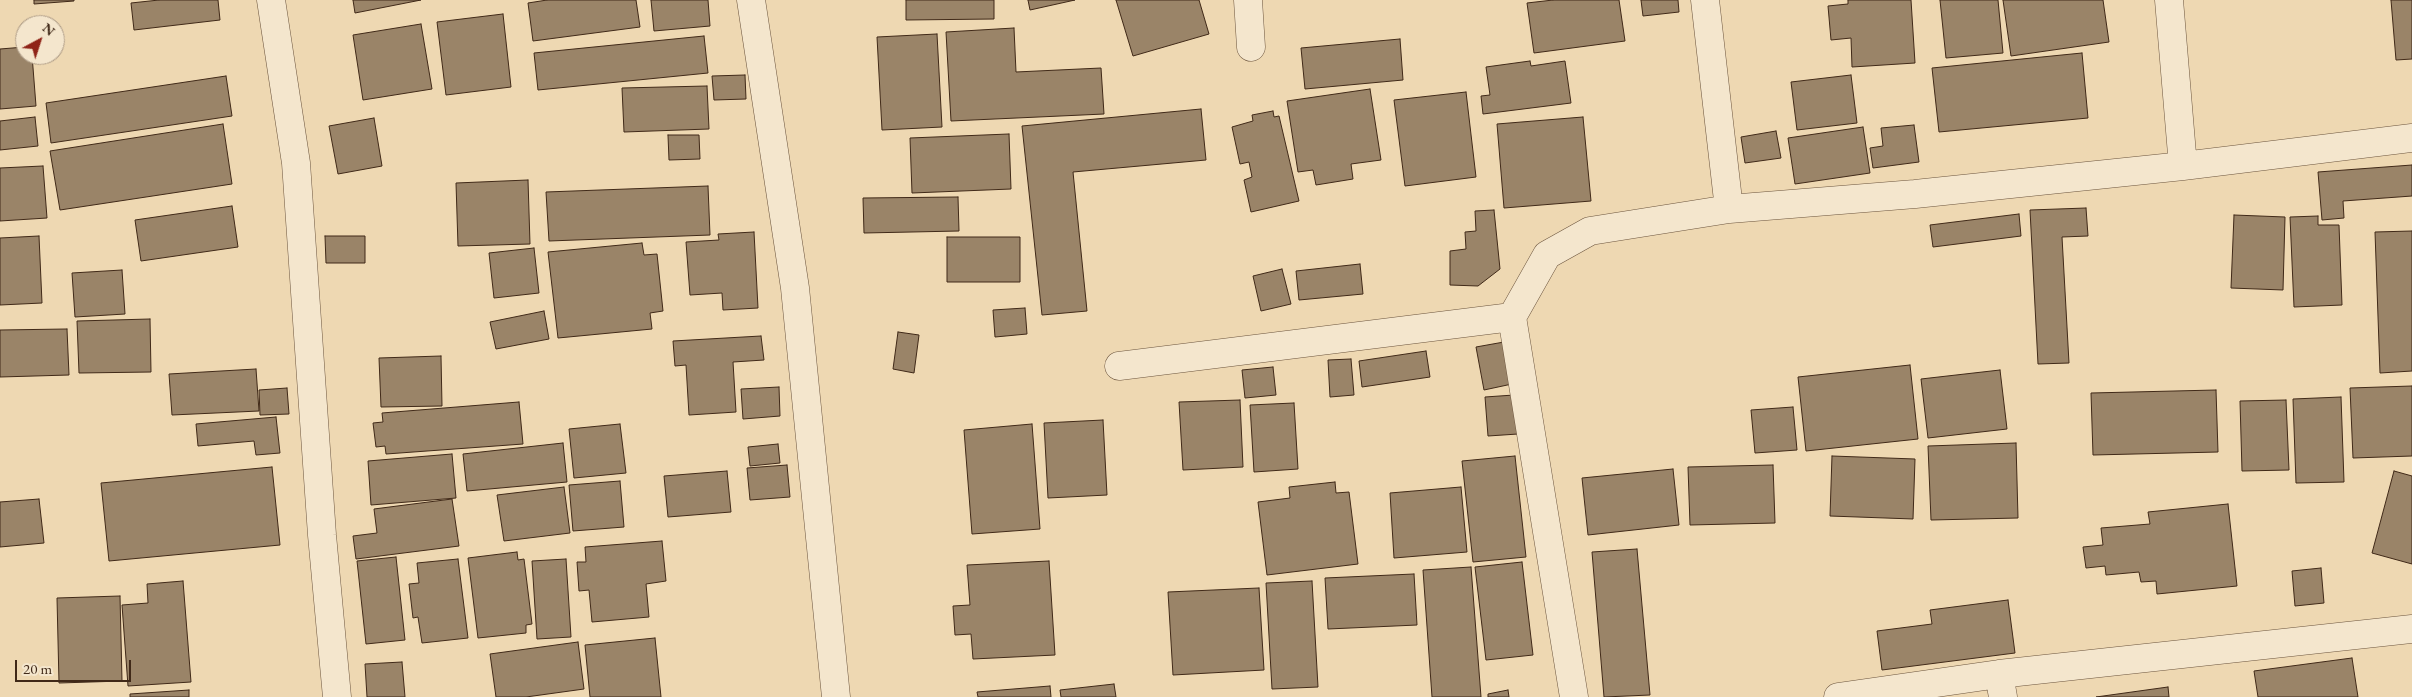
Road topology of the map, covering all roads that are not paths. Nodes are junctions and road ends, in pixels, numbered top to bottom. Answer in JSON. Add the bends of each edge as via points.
{"nodes":[{"id":1,"x":271,"y":0,"type":"edge"},
{"id":2,"x":751,"y":0,"type":"edge"},
{"id":3,"x":1248,"y":0,"type":"edge"},
{"id":4,"x":1705,"y":0,"type":"edge"},
{"id":5,"x":2168,"y":0,"type":"edge"},
{"id":6,"x":1251,"y":47,"type":"dead end"},
{"id":7,"x":2412,"y":138,"type":"edge"},
{"id":8,"x":2182,"y":166,"type":"junction"},
{"id":9,"x":1729,"y":208,"type":"junction"},
{"id":10,"x":1512,"y":317,"type":"junction"},
{"id":11,"x":1119,"y":366,"type":"dead end"},
{"id":12,"x":2412,"y":629,"type":"edge"},
{"id":13,"x":2001,"y":686,"type":"edge"},
{"id":14,"x":338,"y":697,"type":"edge"},
{"id":15,"x":836,"y":697,"type":"edge"},
{"id":16,"x":1574,"y":697,"type":"edge"},
{"id":17,"x":1838,"y":697,"type":"edge"}],
"edges":[{"from":1,"to":14,"type":"street","via":[[296,162],[322,535]]},
{"from":2,"to":15,"type":"street","via":[[795,288]]},
{"from":3,"to":6,"type":"street"},
{"from":4,"to":9,"type":"street"},
{"from":5,"to":8,"type":"street"},
{"from":7,"to":8,"type":"street"},
{"from":8,"to":9,"type":"street","via":[[1915,194]]},
{"from":9,"to":10,"type":"street","via":[[1590,231],[1547,254]]},
{"from":10,"to":11,"type":"street"},
{"from":10,"to":16,"type":"street"},
{"from":12,"to":13,"type":"street"},
{"from":13,"to":17,"type":"street"}]}
